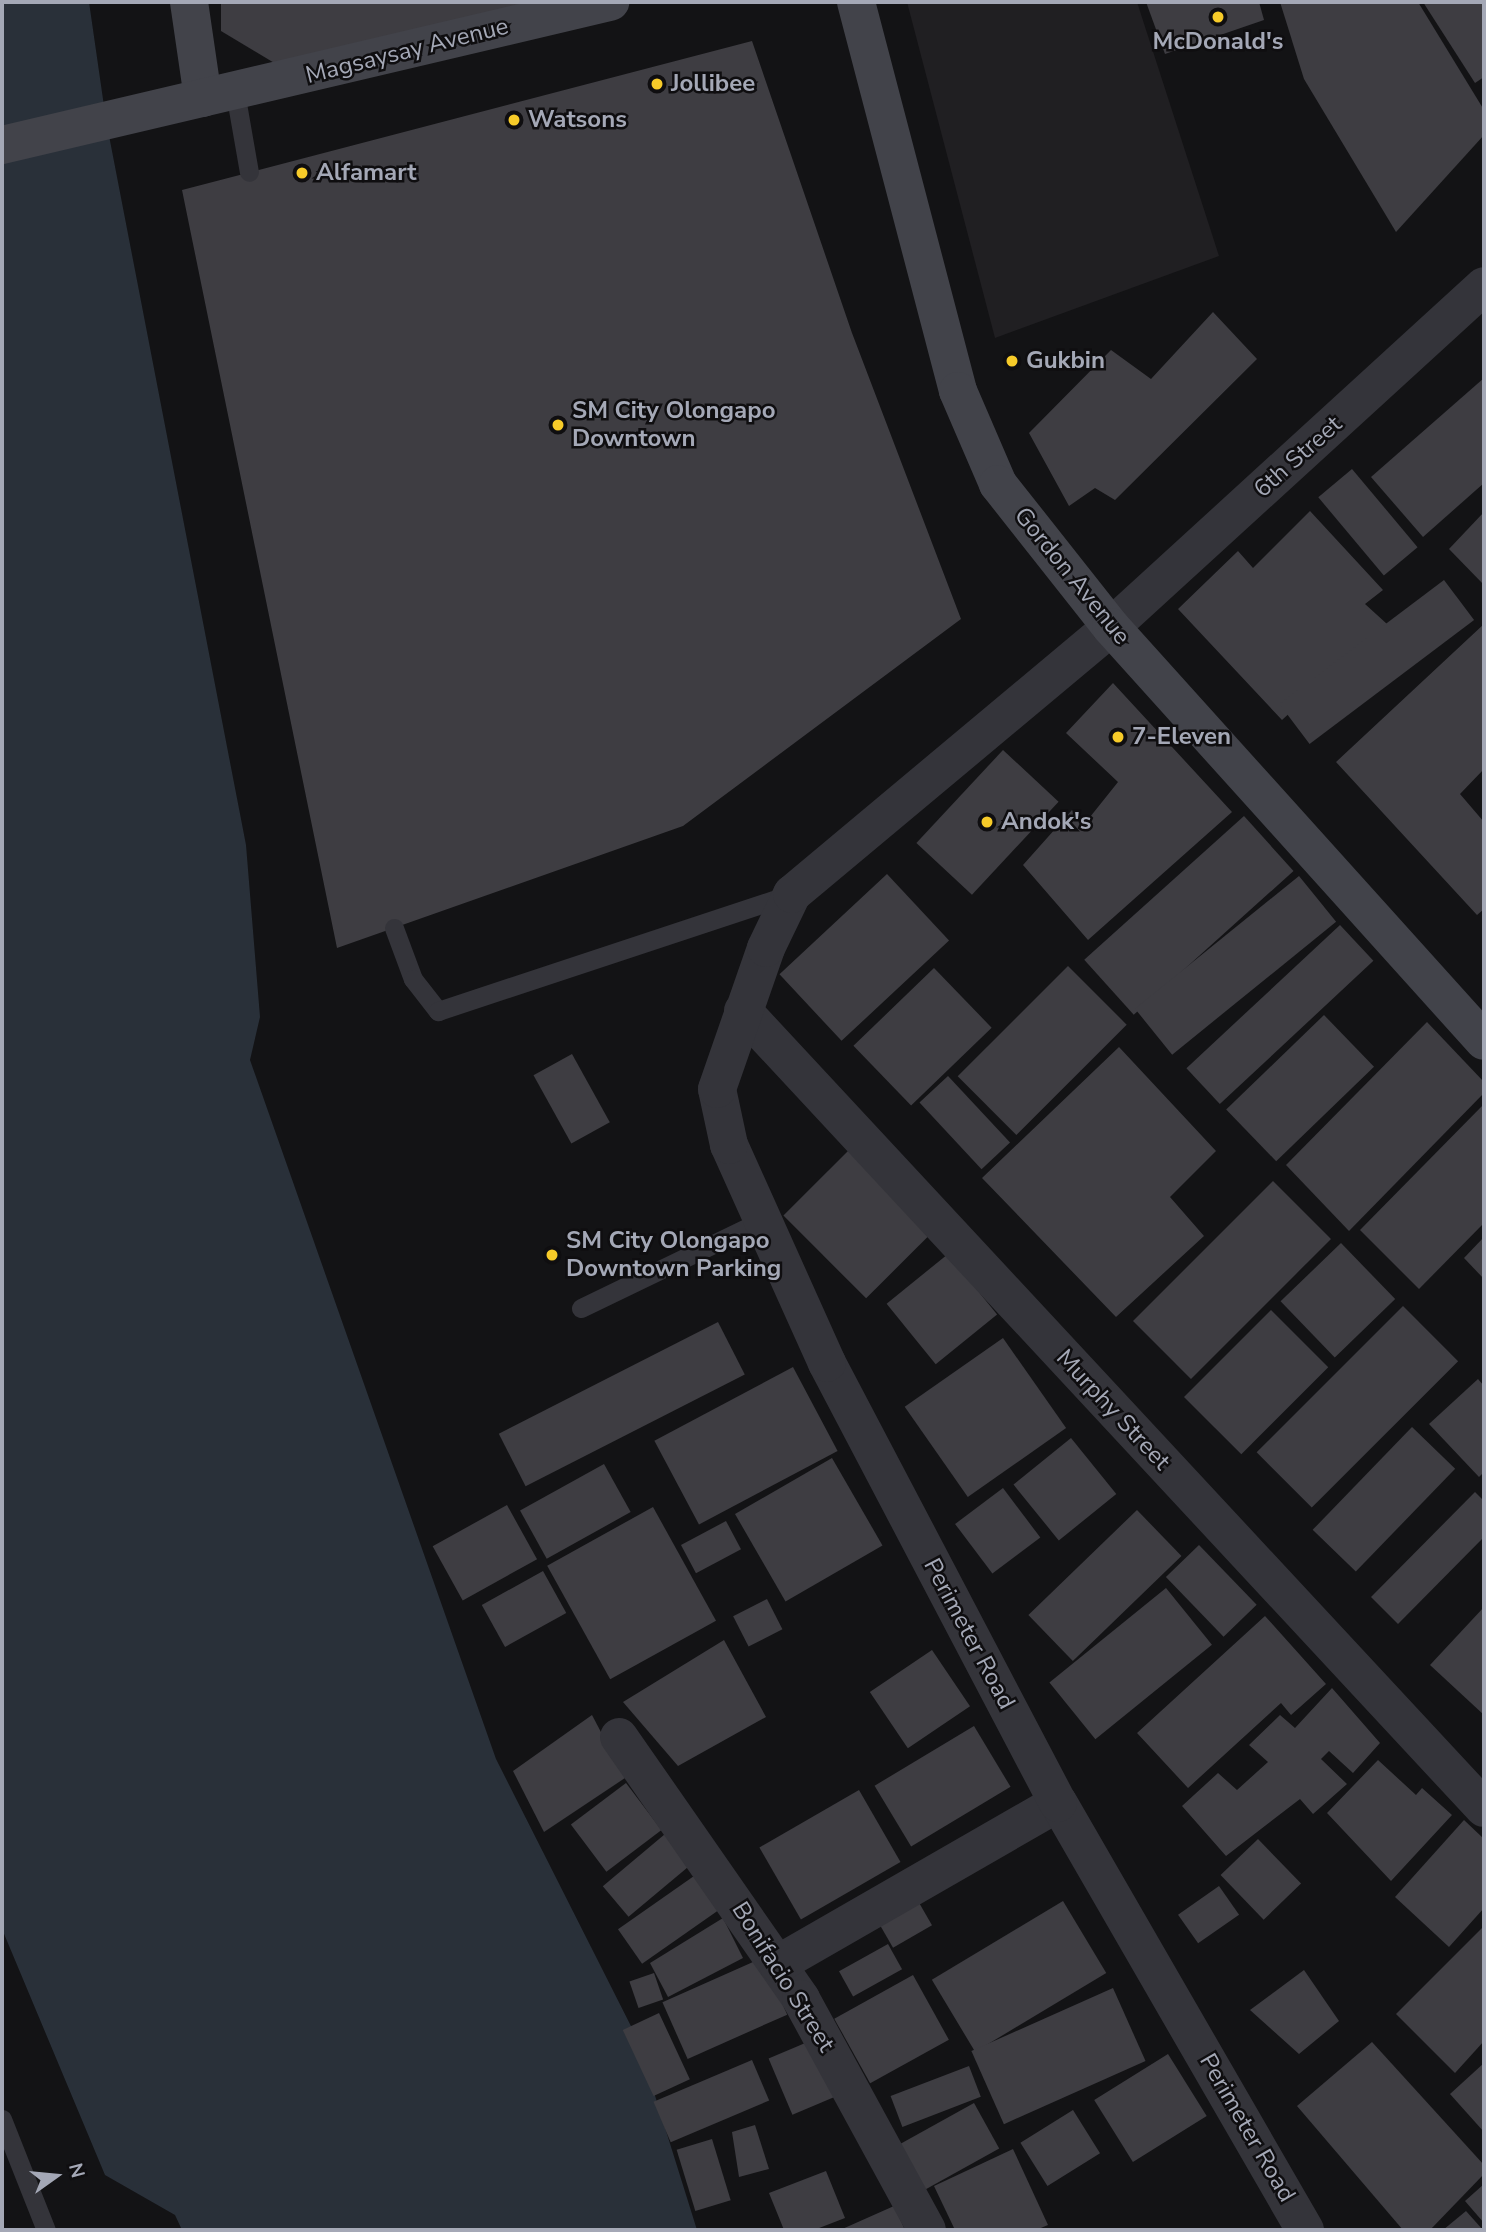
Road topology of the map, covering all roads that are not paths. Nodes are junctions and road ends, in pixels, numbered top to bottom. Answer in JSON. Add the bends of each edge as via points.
{"nodes":[{"id":1,"x":188,"y":2,"type":"edge"},
{"id":2,"x":610,"y":2,"type":"edge"},
{"id":3,"x":856,"y":2,"type":"edge"},
{"id":4,"x":219,"y":95,"type":"junction"},
{"id":5,"x":2,"y":145,"type":"edge"},
{"id":6,"x":249,"y":172,"type":"dead end"},
{"id":7,"x":1484,"y":286,"type":"edge"},
{"id":8,"x":1111,"y":627,"type":"junction"},
{"id":9,"x":792,"y":894,"type":"junction"},
{"id":10,"x":394,"y":928,"type":"dead end"},
{"id":11,"x":743,"y":1011,"type":"junction"},
{"id":12,"x":1484,"y":1041,"type":"edge"},
{"id":13,"x":763,"y":1220,"type":"junction"},
{"id":14,"x":581,"y":1308,"type":"dead end"},
{"id":15,"x":619,"y":1737,"type":"dead end"},
{"id":16,"x":1058,"y":1803,"type":"junction"},
{"id":17,"x":1484,"y":1808,"type":"edge"},
{"id":18,"x":778,"y":1964,"type":"junction"},
{"id":19,"x":2,"y":2119,"type":"edge"},
{"id":20,"x":46,"y":2230,"type":"edge"},
{"id":21,"x":928,"y":2230,"type":"edge"},
{"id":22,"x":1305,"y":2230,"type":"edge"}],
"edges":[{"from":1,"to":4,"type":"main road"},
{"from":2,"to":4,"type":"main road","name":"Magsaysay Avenue"},
{"from":3,"to":8,"type":"main road","name":"Gordon Avenue","via":[[958,391],[998,484]]},
{"from":4,"to":5,"type":"main road","name":"Magsaysay Avenue"},
{"from":4,"to":6,"type":"lane"},
{"from":7,"to":8,"type":"street","name":"6th Street"},
{"from":8,"to":9,"type":"street","name":"6th Street"},
{"from":8,"to":12,"type":"main road","name":"Gordon Avenue"},
{"from":9,"to":10,"type":"lane","via":[[439,1012],[413,979]]},
{"from":9,"to":11,"type":"street","name":"Perimeter Road"},
{"from":11,"to":13,"type":"street","name":"Perimeter Road","via":[[721,1069],[719,1108],[729,1145]]},
{"from":11,"to":17,"type":"street","name":"Murphy Street"},
{"from":13,"to":14,"type":"lane"},
{"from":13,"to":16,"type":"street","name":"Perimeter Road","via":[[827,1363]]},
{"from":15,"to":18,"type":"street","name":"Bonifacio Street"},
{"from":16,"to":18,"type":"street"},
{"from":16,"to":22,"type":"street","name":"Perimeter Road"},
{"from":18,"to":21,"type":"street","name":"Bonifacio Street"},
{"from":19,"to":20,"type":"lane"}]}
